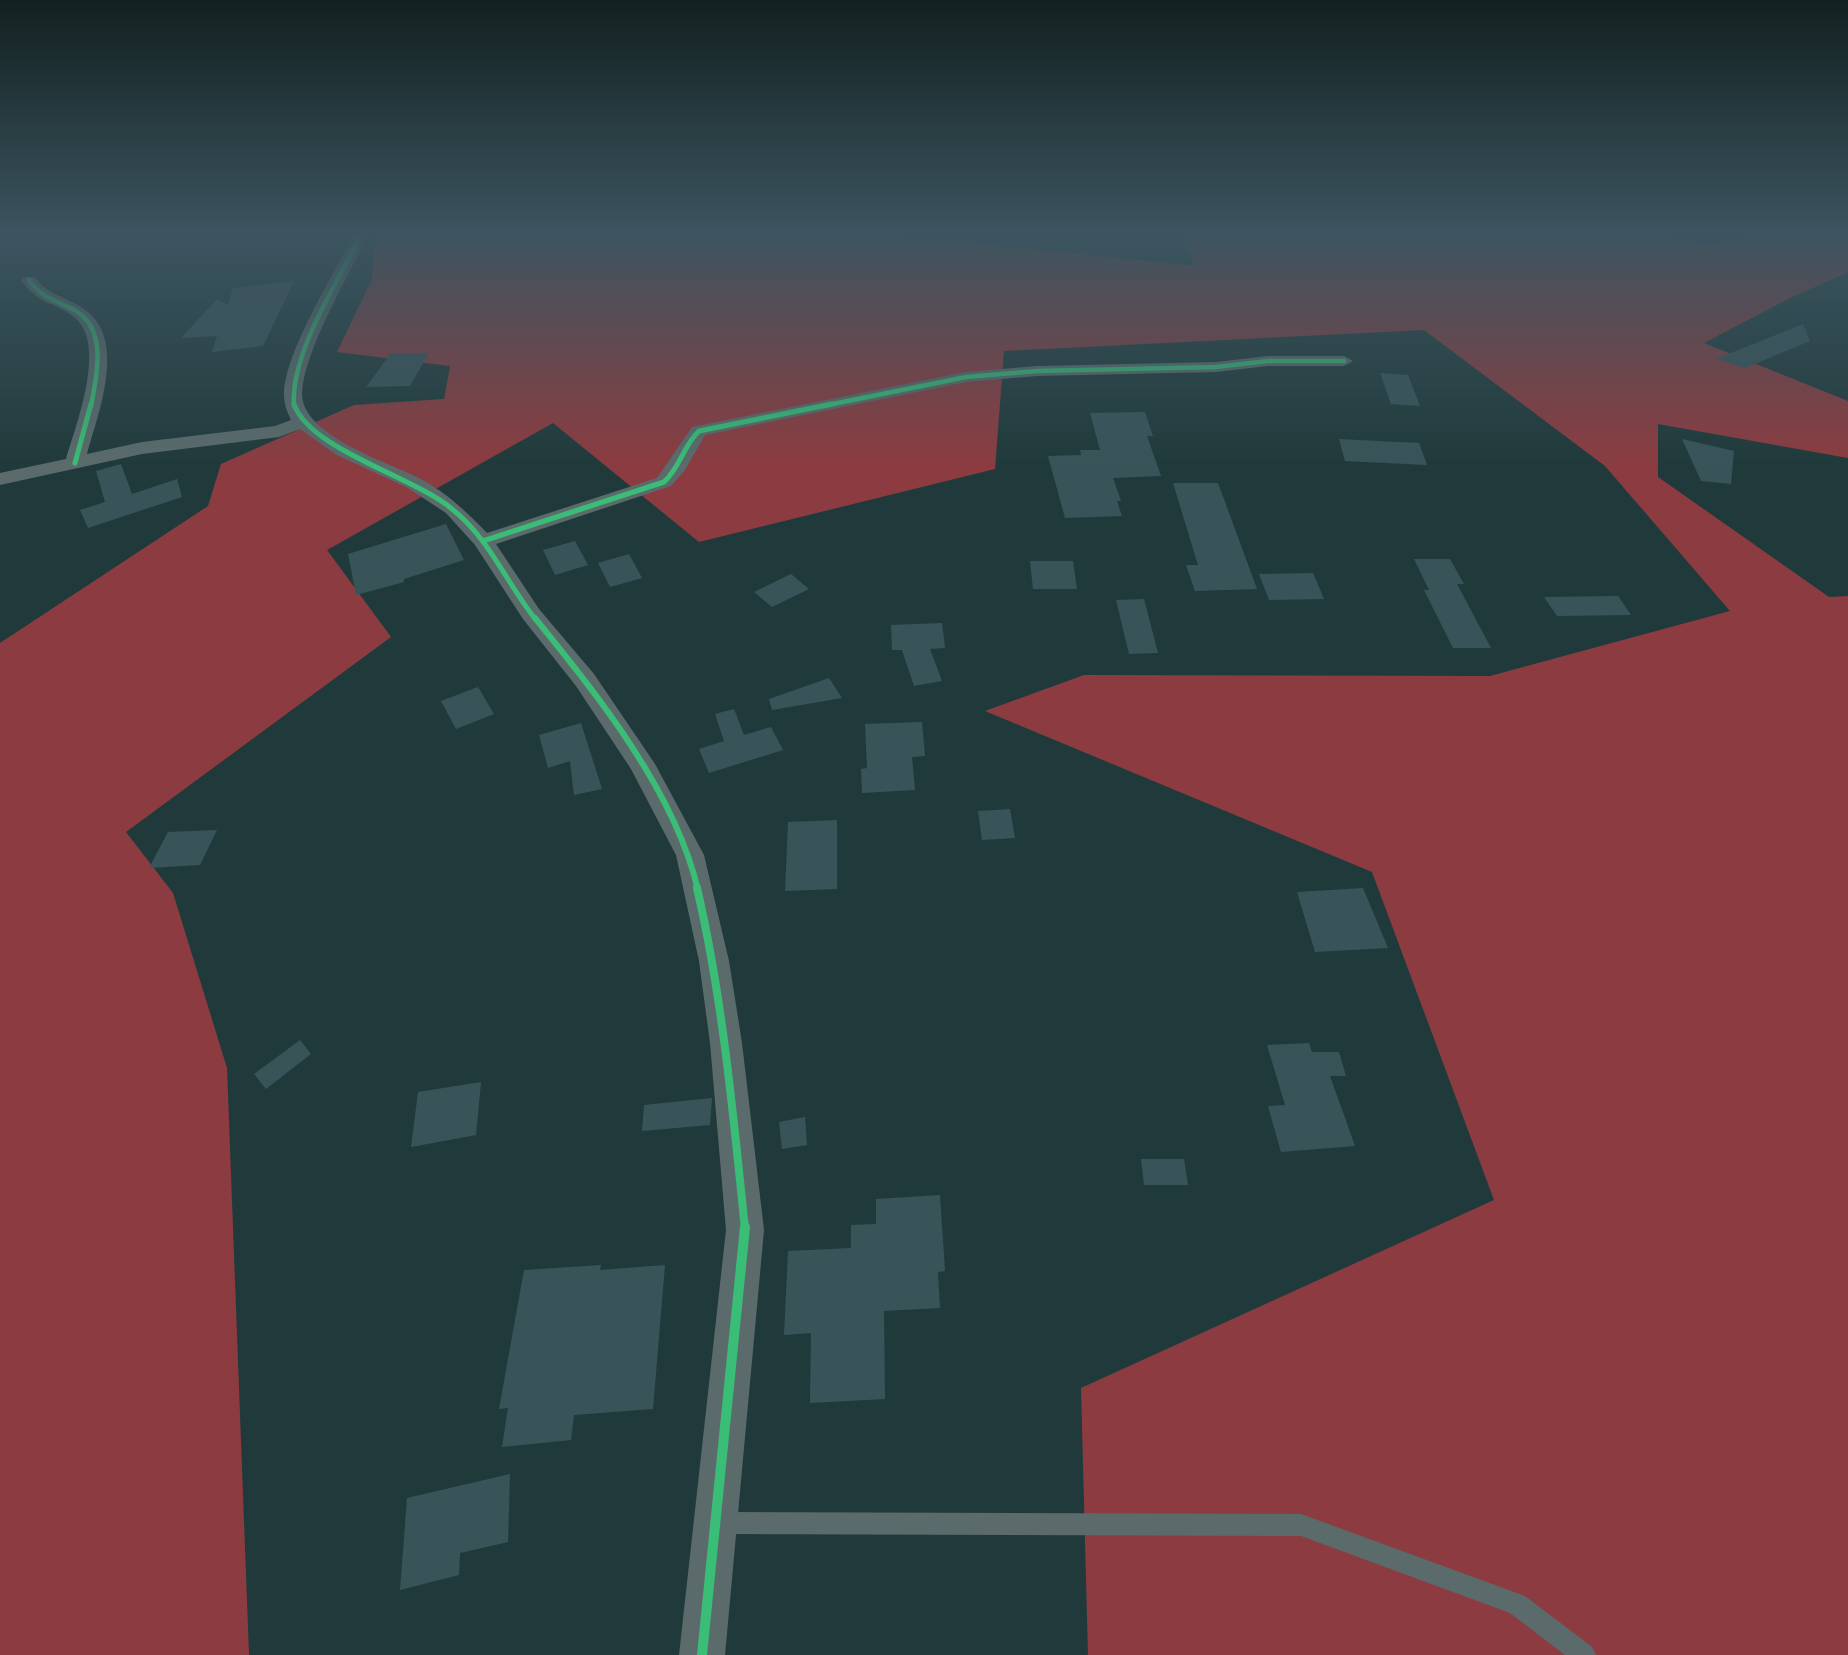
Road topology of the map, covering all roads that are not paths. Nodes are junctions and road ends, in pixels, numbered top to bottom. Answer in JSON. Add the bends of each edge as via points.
{"nodes":[{"id":1,"x":77,"y":312,"type":"edge"},
{"id":2,"x":323,"y":312,"type":"edge"},
{"id":3,"x":1344,"y":361,"type":"dead end"},
{"id":4,"x":302,"y":422,"type":"junction"},
{"id":5,"x":75,"y":463,"type":"junction"},
{"id":6,"x":0,"y":478,"type":"edge"},
{"id":7,"x":483,"y":541,"type":"junction"},
{"id":8,"x":715,"y":1523,"type":"junction"},
{"id":9,"x":702,"y":1655,"type":"edge"},
{"id":10,"x":1584,"y":1655,"type":"edge"}],
"edges":[{"from":1,"to":5,"type":"street","via":[[94,332],[99,370]]},
{"from":2,"to":4,"type":"street","via":[[304,351],[293,391]]},
{"from":3,"to":7,"type":"street","via":[[966,377],[699,431],[689,438],[674,475],[664,482]]},
{"from":4,"to":5,"type":"street","via":[[269,433],[142,448]]},
{"from":4,"to":7,"type":"street","via":[[342,450],[434,496]]},
{"from":5,"to":6,"type":"street"},
{"from":7,"to":8,"type":"street","via":[[642,764],[690,855],[714,961],[745,1230]]},
{"from":8,"to":9,"type":"street"},
{"from":8,"to":10,"type":"lane","via":[[1301,1525],[1517,1604]]}]}
